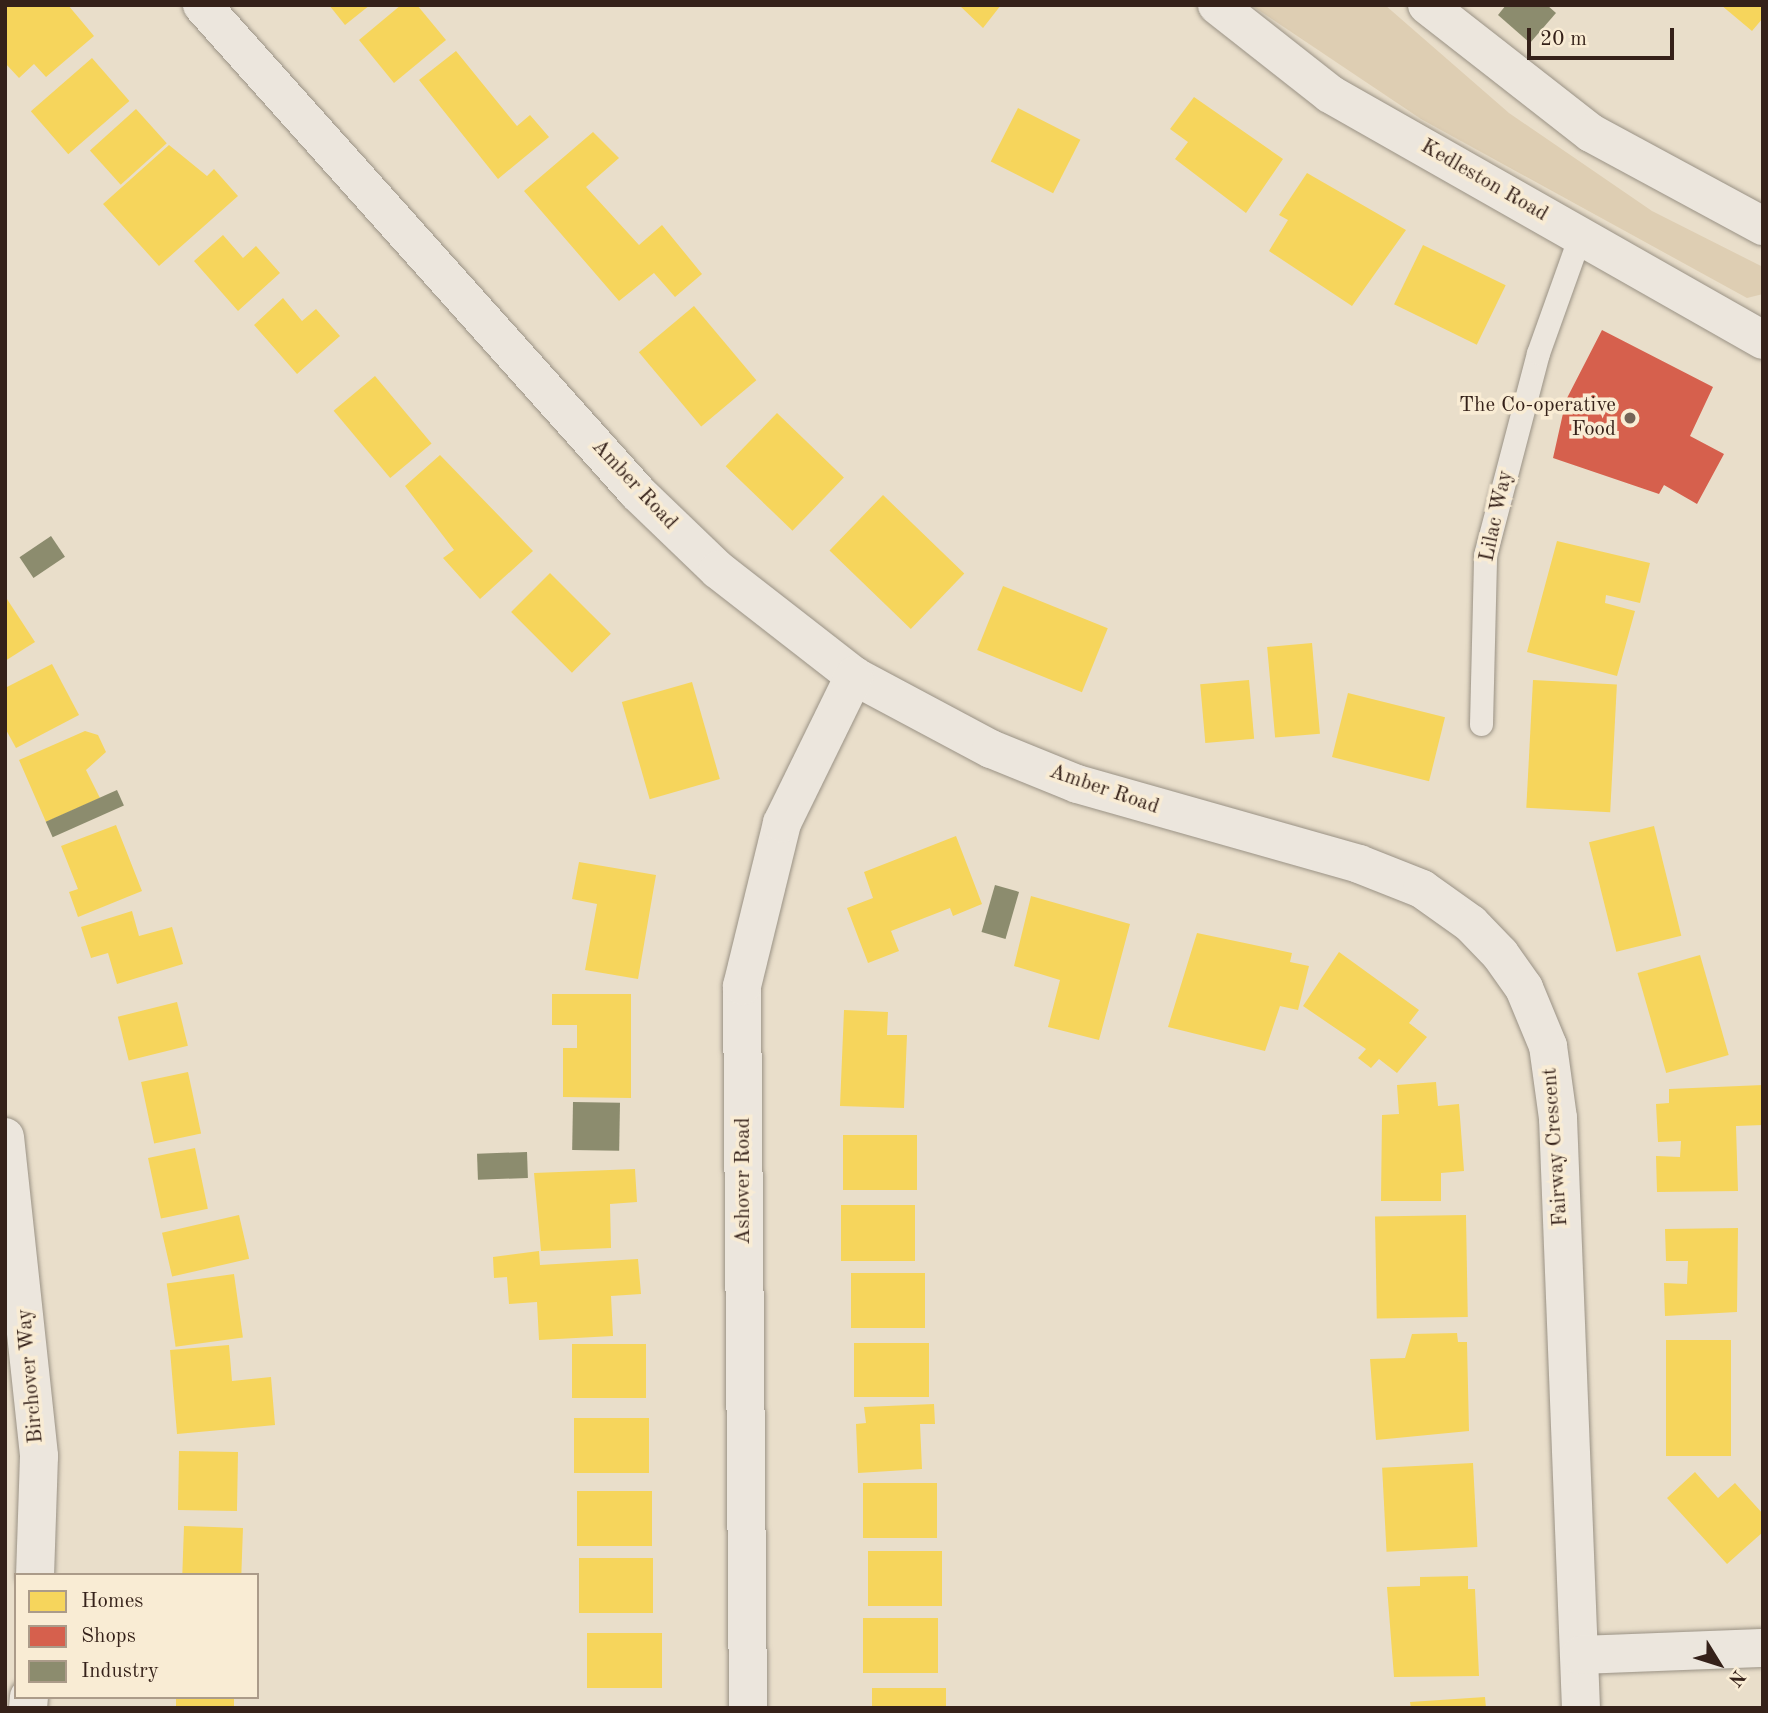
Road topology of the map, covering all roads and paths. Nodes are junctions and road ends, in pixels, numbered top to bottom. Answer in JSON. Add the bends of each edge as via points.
{"nodes":[{"id":1,"x":202,"y":5,"type":"edge"},
{"id":2,"x":1217,"y":5,"type":"edge"},
{"id":3,"x":1427,"y":5,"type":"edge"},
{"id":4,"x":1763,"y":226,"type":"edge"},
{"id":5,"x":1580,"y":236,"type":"junction"},
{"id":6,"x":1763,"y":340,"type":"edge"},
{"id":7,"x":854,"y":676,"type":"junction"},
{"id":8,"x":1481,"y":723,"type":"dead end"},
{"id":9,"x":1179,"y":815,"type":"joint"},
{"id":10,"x":5,"y":1137,"type":"edge"},
{"id":11,"x":35,"y":1573,"type":"edge"},
{"id":12,"x":1763,"y":1648,"type":"edge"},
{"id":13,"x":1580,"y":1656,"type":"junction"},
{"id":14,"x":748,"y":1708,"type":"edge"},
{"id":15,"x":1581,"y":1708,"type":"edge"}],
"edges":[{"from":1,"to":7,"type":"street","name":"Amber Road","via":[[638,493],[718,570]]},
{"from":2,"to":5,"type":"street","name":"Kedleston Road","via":[[1330,94]]},
{"from":3,"to":4,"type":"street","via":[[1591,133]]},
{"from":5,"to":6,"type":"street","name":"Kedleston Road"},
{"from":5,"to":8,"type":"lane","name":"Lilac Way","via":[[1538,353],[1485,555]]},
{"from":7,"to":9,"type":"street","name":"Amber Road","via":[[991,748]]},
{"from":7,"to":14,"type":"street","name":"Ashover Road","via":[[782,823],[742,986]]},
{"from":9,"to":13,"type":"street","name":"Fairway Crescent","via":[[1347,860],[1422,889],[1471,924],[1524,988],[1548,1046],[1558,1118]]},
{"from":10,"to":11,"type":"street","name":"Birchover Way","via":[[38,1443]]},
{"from":12,"to":13,"type":"street"},
{"from":13,"to":15,"type":"street","name":"Fairway Crescent"}]}
